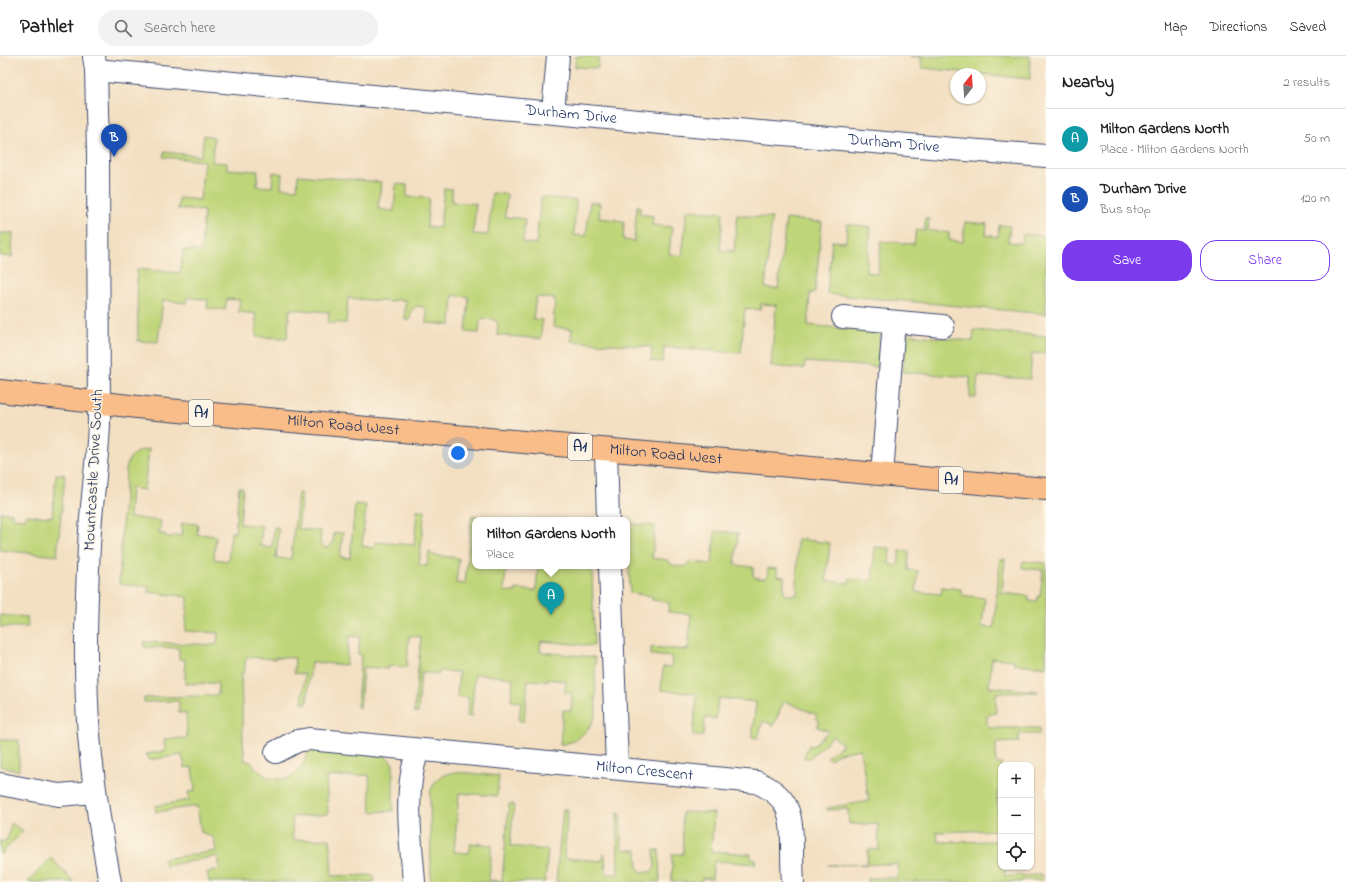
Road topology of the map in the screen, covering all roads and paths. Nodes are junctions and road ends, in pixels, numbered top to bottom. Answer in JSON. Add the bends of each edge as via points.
{"nodes":[{"id":1,"x":558,"y":56,"type":"edge"},
{"id":2,"x":95,"y":63,"type":"edge"},
{"id":3,"x":553,"y":112,"type":"junction"},
{"id":4,"x":1046,"y":156,"type":"edge"},
{"id":5,"x":843,"y":317,"type":"dead end"},
{"id":6,"x":894,"y":322,"type":"junction"},
{"id":7,"x":943,"y":326,"type":"dead end"},
{"id":8,"x":0,"y":391,"type":"edge"},
{"id":9,"x":99,"y":402,"type":"junction"},
{"id":10,"x":606,"y":450,"type":"junction"},
{"id":11,"x":882,"y":474,"type":"junction"},
{"id":12,"x":1046,"y":489,"type":"edge"},
{"id":13,"x":608,"y":517,"type":"edge"},
{"id":14,"x":610,"y":569,"type":"edge"},
{"id":15,"x":418,"y":750,"type":"junction"},
{"id":16,"x":276,"y":752,"type":"dead end"},
{"id":17,"x":617,"y":768,"type":"junction"},
{"id":18,"x":0,"y":784,"type":"edge"},
{"id":19,"x":95,"y":792,"type":"junction"},
{"id":20,"x":110,"y":882,"type":"edge"},
{"id":21,"x":414,"y":882,"type":"edge"},
{"id":22,"x":793,"y":882,"type":"edge"}],
"edges":[{"from":1,"to":3,"type":"street"},
{"from":2,"to":3,"type":"street","name":"Durham Drive"},
{"from":2,"to":9,"type":"street","name":"Mountcastle Drive South"},
{"from":3,"to":4,"type":"street","name":"Durham Drive"},
{"from":5,"to":6,"type":"street"},
{"from":6,"to":7,"type":"street"},
{"from":6,"to":11,"type":"street"},
{"from":8,"to":9,"type":"main road","name":"Milton Road West","number":"A1"},
{"from":9,"to":10,"type":"main road","name":"Milton Road West","number":"A1"},
{"from":9,"to":19,"type":"street","name":"Mountcastle Drive South","via":[[86,634],[89,735]]},
{"from":10,"to":11,"type":"main road","name":"Milton Road West","number":"A1"},
{"from":10,"to":13,"type":"street"},
{"from":11,"to":12,"type":"main road","name":"Milton Road West","number":"A1"},
{"from":14,"to":17,"type":"street"},
{"from":15,"to":16,"type":"street","name":"Milton Crescent","via":[[309,739],[297,741]]},
{"from":15,"to":17,"type":"street","name":"Milton Crescent"},
{"from":15,"to":21,"type":"street","via":[[412,774],[410,800]]},
{"from":17,"to":22,"type":"street","name":"Milton Crescent","via":[[756,782],[767,786],[782,798],[792,824]]},
{"from":18,"to":19,"type":"street","via":[[59,795]]},
{"from":19,"to":20,"type":"street","name":"Mountcastle Drive South"}]}
